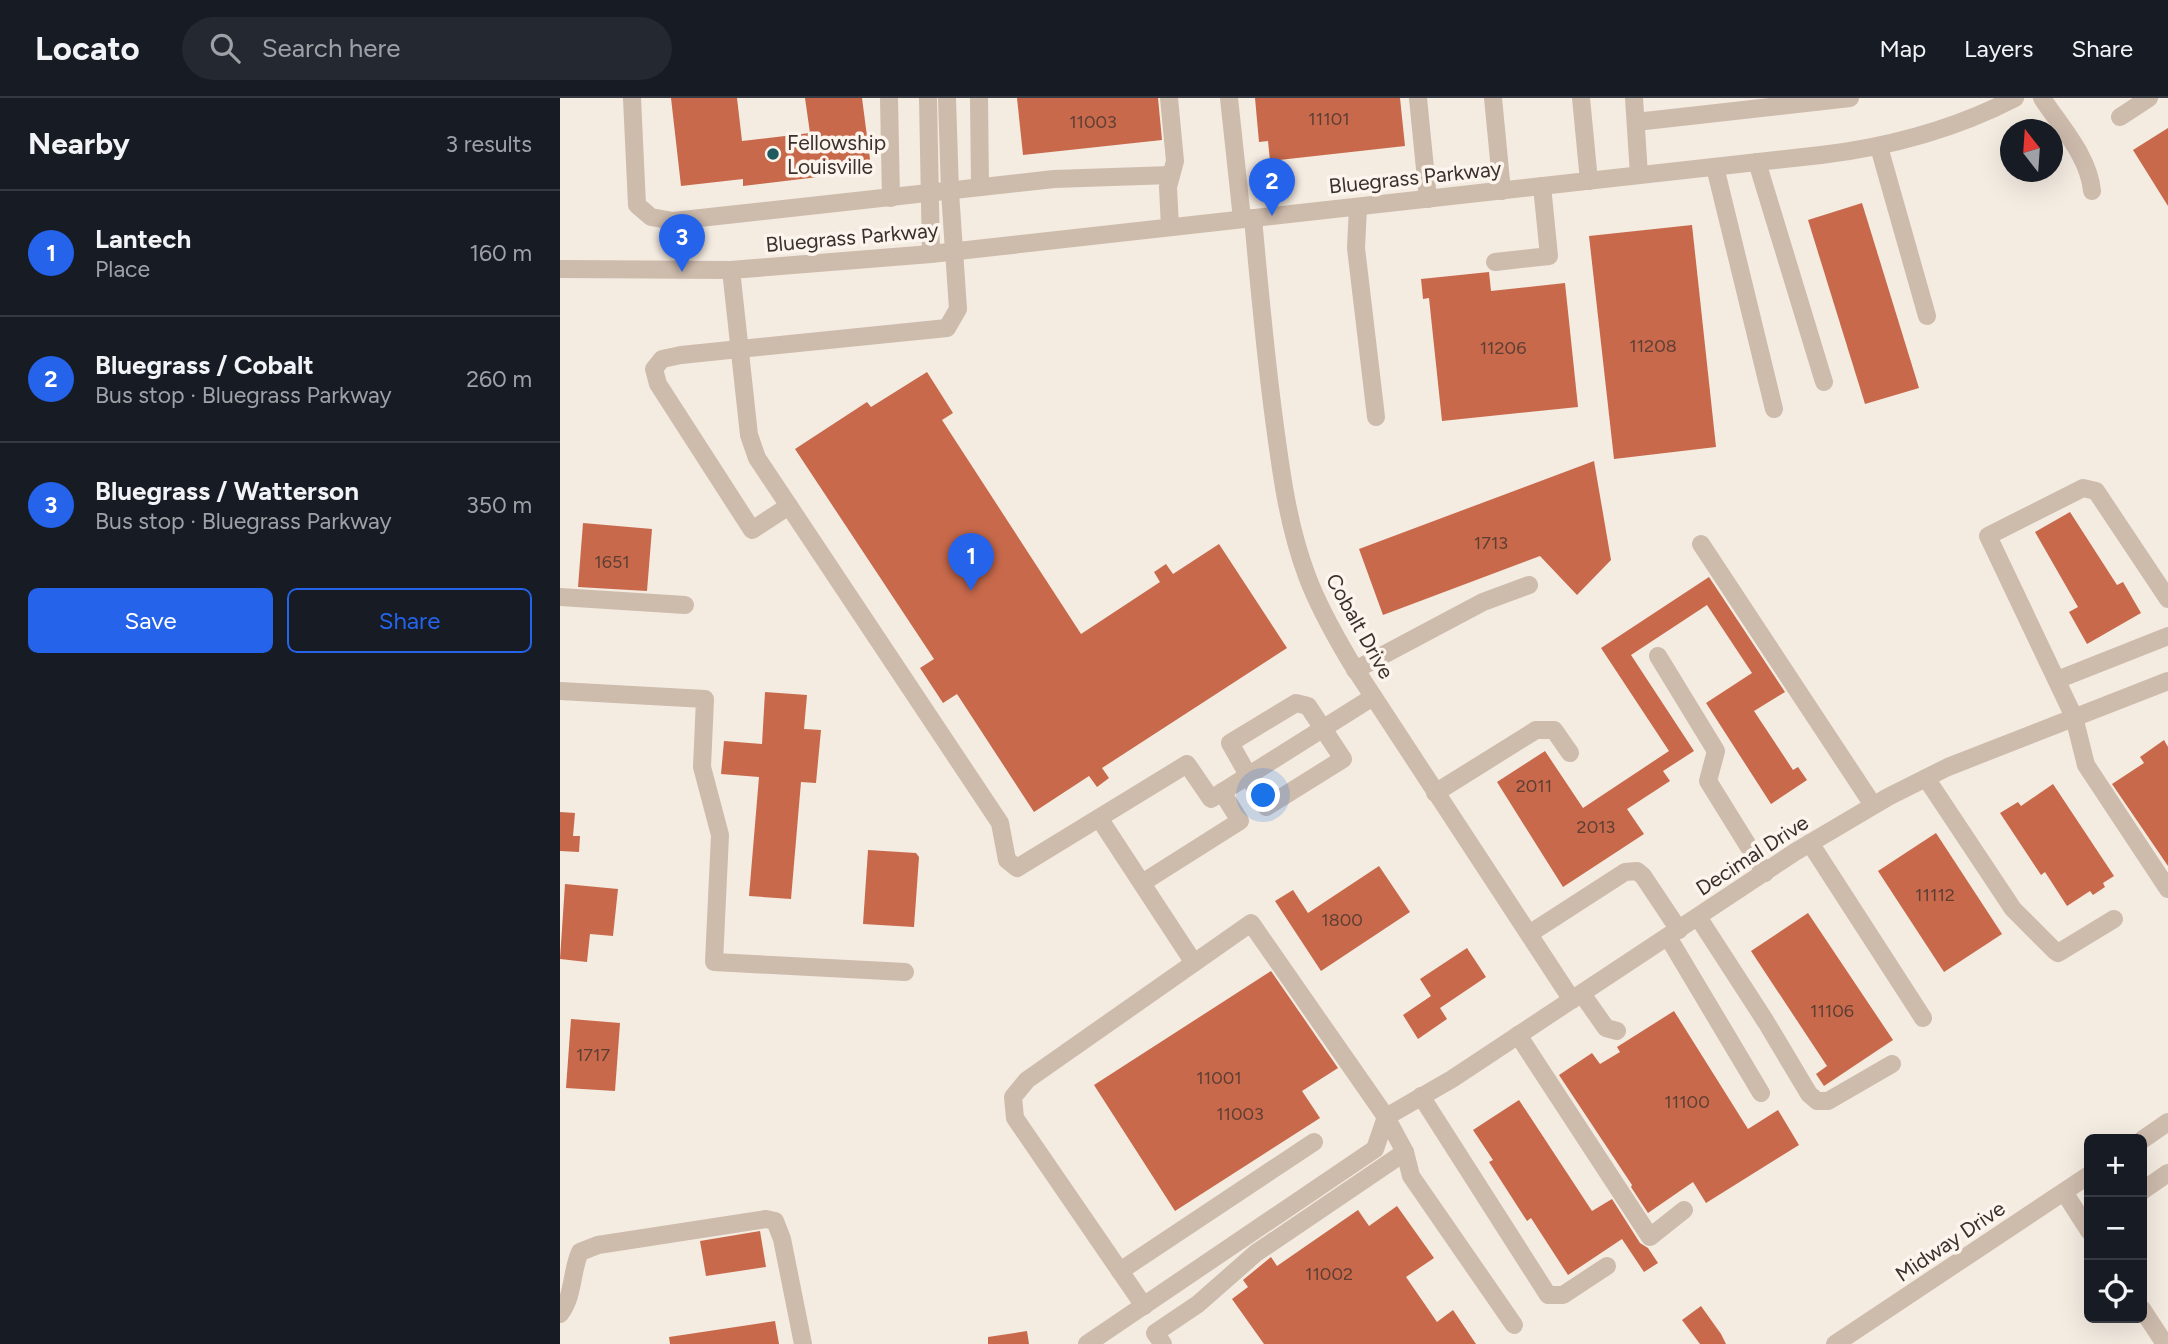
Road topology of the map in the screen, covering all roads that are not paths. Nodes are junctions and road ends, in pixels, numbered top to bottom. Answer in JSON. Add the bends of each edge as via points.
{"nodes":[{"id":1,"x":632,"y":98,"type":"edge"},
{"id":2,"x":889,"y":98,"type":"edge"},
{"id":3,"x":928,"y":98,"type":"edge"},
{"id":4,"x":947,"y":98,"type":"edge"},
{"id":5,"x":979,"y":98,"type":"edge"},
{"id":6,"x":1169,"y":98,"type":"edge"},
{"id":7,"x":1229,"y":98,"type":"edge"},
{"id":8,"x":1418,"y":98,"type":"edge"},
{"id":9,"x":1493,"y":98,"type":"edge"},
{"id":10,"x":1581,"y":98,"type":"edge"},
{"id":11,"x":1634,"y":98,"type":"edge"},
{"id":12,"x":1850,"y":98,"type":"edge"},
{"id":13,"x":2042,"y":98,"type":"edge"},
{"id":14,"x":2149,"y":98,"type":"edge"},
{"id":15,"x":2009,"y":99,"type":"edge"},
{"id":16,"x":2120,"y":117,"type":"dead end"},
{"id":17,"x":1636,"y":122,"type":"junction"},
{"id":18,"x":1879,"y":146,"type":"junction"},
{"id":19,"x":1756,"y":162,"type":"junction"},
{"id":20,"x":1714,"y":167,"type":"junction"},
{"id":21,"x":1171,"y":175,"type":"junction"},
{"id":22,"x":1639,"y":175,"type":"junction"},
{"id":23,"x":1589,"y":181,"type":"junction"},
{"id":24,"x":1542,"y":186,"type":"junction"},
{"id":25,"x":980,"y":187,"type":"junction"},
{"id":26,"x":1502,"y":191,"type":"junction"},
{"id":27,"x":2092,"y":191,"type":"dead end"},
{"id":28,"x":950,"y":192,"type":"junction"},
{"id":29,"x":928,"y":194,"type":"junction"},
{"id":30,"x":891,"y":198,"type":"junction"},
{"id":31,"x":1427,"y":199,"type":"junction"},
{"id":32,"x":1358,"y":206,"type":"junction"},
{"id":33,"x":1248,"y":218,"type":"junction"},
{"id":34,"x":1170,"y":227,"type":"junction"},
{"id":35,"x":954,"y":250,"type":"junction"},
{"id":36,"x":931,"y":254,"type":"junction"},
{"id":37,"x":1495,"y":262,"type":"dead end"},
{"id":38,"x":560,"y":270,"type":"edge"},
{"id":39,"x":731,"y":270,"type":"junction"},
{"id":40,"x":1927,"y":316,"type":"dead end"},
{"id":41,"x":740,"y":349,"type":"junction"},
{"id":42,"x":1824,"y":382,"type":"dead end"},
{"id":43,"x":1774,"y":409,"type":"dead end"},
{"id":44,"x":1376,"y":417,"type":"dead end"},
{"id":45,"x":789,"y":506,"type":"junction"},
{"id":46,"x":1701,"y":544,"type":"dead end"},
{"id":47,"x":1529,"y":586,"type":"dead end"},
{"id":48,"x":560,"y":597,"type":"edge"},
{"id":49,"x":2168,"y":599,"type":"edge"},
{"id":50,"x":685,"y":605,"type":"dead end"},
{"id":51,"x":2168,"y":636,"type":"edge"},
{"id":52,"x":1658,"y":656,"type":"dead end"},
{"id":53,"x":1355,"y":670,"type":"junction"},
{"id":54,"x":2057,"y":680,"type":"junction"},
{"id":55,"x":2168,"y":681,"type":"edge"},
{"id":56,"x":560,"y":691,"type":"edge"},
{"id":57,"x":1373,"y":697,"type":"junction"},
{"id":58,"x":2074,"y":717,"type":"junction"},
{"id":59,"x":1323,"y":729,"type":"junction"},
{"id":60,"x":1570,"y":753,"type":"dead end"},
{"id":61,"x":1247,"y":776,"type":"junction"},
{"id":62,"x":1926,"y":778,"type":"junction"},
{"id":63,"x":1222,"y":792,"type":"junction"},
{"id":64,"x":1435,"y":793,"type":"junction"},
{"id":65,"x":1873,"y":805,"type":"junction"},
{"id":66,"x":1099,"y":818,"type":"junction"},
{"id":67,"x":1811,"y":843,"type":"junction"},
{"id":68,"x":1765,"y":873,"type":"junction"},
{"id":69,"x":1142,"y":883,"type":"junction"},
{"id":70,"x":2168,"y":889,"type":"edge"},
{"id":71,"x":1698,"y":917,"type":"junction"},
{"id":72,"x":2114,"y":919,"type":"dead end"},
{"id":73,"x":1529,"y":934,"type":"junction"},
{"id":74,"x":1674,"y":934,"type":"junction"},
{"id":75,"x":1195,"y":963,"type":"junction"},
{"id":76,"x":905,"y":972,"type":"dead end"},
{"id":77,"x":1577,"y":997,"type":"junction"},
{"id":78,"x":1923,"y":1018,"type":"dead end"},
{"id":79,"x":1617,"y":1031,"type":"dead end"},
{"id":80,"x":1518,"y":1035,"type":"junction"},
{"id":81,"x":1892,"y":1064,"type":"dead end"},
{"id":82,"x":1761,"y":1093,"type":"dead end"},
{"id":83,"x":1421,"y":1096,"type":"junction"},
{"id":84,"x":1386,"y":1117,"type":"junction"},
{"id":85,"x":2168,"y":1122,"type":"edge"},
{"id":86,"x":2147,"y":1137,"type":"edge"},
{"id":87,"x":1314,"y":1142,"type":"dead end"},
{"id":88,"x":1405,"y":1152,"type":"junction"},
{"id":89,"x":2168,"y":1173,"type":"edge"},
{"id":90,"x":2084,"y":1178,"type":"edge"},
{"id":91,"x":2147,"y":1188,"type":"edge"},
{"id":92,"x":2064,"y":1192,"type":"junction"},
{"id":93,"x":1684,"y":1210,"type":"dead end"},
{"id":94,"x":2084,"y":1221,"type":"edge"},
{"id":95,"x":1607,"y":1266,"type":"dead end"},
{"id":96,"x":1120,"y":1271,"type":"junction"},
{"id":97,"x":1144,"y":1306,"type":"junction"},
{"id":98,"x":560,"y":1314,"type":"edge"},
{"id":99,"x":2147,"y":1317,"type":"edge"},
{"id":100,"x":1514,"y":1325,"type":"dead end"},
{"id":101,"x":803,"y":1344,"type":"edge"},
{"id":102,"x":1087,"y":1344,"type":"edge"},
{"id":103,"x":1163,"y":1344,"type":"edge"},
{"id":104,"x":1835,"y":1344,"type":"edge"},
{"id":105,"x":2165,"y":1344,"type":"edge"}],
"edges":[{"from":1,"to":30,"type":"street","via":[[637,205],[651,217],[673,221]]},
{"from":2,"to":30,"type":"street"},
{"from":3,"to":29,"type":"street"},
{"from":4,"to":28,"type":"street"},
{"from":5,"to":25,"type":"street"},
{"from":6,"to":21,"type":"street","via":[[1175,161]]},
{"from":7,"to":33,"type":"street","name":"Cobalt Drive"},
{"from":8,"to":31,"type":"street"},
{"from":9,"to":26,"type":"street"},
{"from":10,"to":23,"type":"street"},
{"from":11,"to":17,"type":"street"},
{"from":12,"to":17,"type":"street"},
{"from":13,"to":27,"type":"street","via":[[2086,164]]},
{"from":14,"to":16,"type":"street"},
{"from":15,"to":18,"type":"street","name":"Bluegrass Parkway","via":[[1948,127]]},
{"from":17,"to":22,"type":"street"},
{"from":18,"to":19,"type":"street","name":"Bluegrass Parkway"},
{"from":18,"to":40,"type":"street"},
{"from":19,"to":20,"type":"street","name":"Bluegrass Parkway"},
{"from":19,"to":42,"type":"street"},
{"from":20,"to":22,"type":"street","name":"Bluegrass Parkway"},
{"from":20,"to":43,"type":"street"},
{"from":21,"to":25,"type":"street"},
{"from":21,"to":34,"type":"street"},
{"from":22,"to":23,"type":"street","name":"Bluegrass Parkway"},
{"from":23,"to":24,"type":"street","name":"Bluegrass Parkway"},
{"from":24,"to":26,"type":"street","name":"Bluegrass Parkway"},
{"from":24,"to":37,"type":"street","via":[[1549,257]]},
{"from":25,"to":28,"type":"street"},
{"from":26,"to":31,"type":"street","name":"Bluegrass Parkway"},
{"from":28,"to":29,"type":"street"},
{"from":28,"to":35,"type":"street"},
{"from":29,"to":30,"type":"street"},
{"from":29,"to":36,"type":"street"},
{"from":31,"to":32,"type":"street","name":"Bluegrass Parkway"},
{"from":32,"to":33,"type":"street","name":"Bluegrass Parkway"},
{"from":32,"to":44,"type":"street","via":[[1356,248]]},
{"from":33,"to":34,"type":"street","name":"Bluegrass Parkway"},
{"from":33,"to":53,"type":"street","name":"Cobalt Drive","via":[[1288,512],[1307,575]]},
{"from":34,"to":35,"type":"street","name":"Bluegrass Parkway"},
{"from":35,"to":36,"type":"street","name":"Bluegrass Parkway"},
{"from":35,"to":41,"type":"street","via":[[958,309],[947,328]]},
{"from":36,"to":39,"type":"street","name":"Bluegrass Parkway"},
{"from":38,"to":39,"type":"street","name":"Bluegrass Parkway"},
{"from":39,"to":41,"type":"street"},
{"from":41,"to":45,"type":"street","via":[[749,435],[757,458]]},
{"from":41,"to":45,"type":"street","via":[[662,359],[654,369],[658,384],[752,530]]},
{"from":45,"to":66,"type":"street","via":[[1000,823],[1007,860],[1017,869]]},
{"from":46,"to":65,"type":"street"},
{"from":47,"to":53,"type":"street","via":[[1483,602]]},
{"from":48,"to":50,"type":"street"},
{"from":49,"to":54,"type":"street","via":[[2096,491],[2083,488],[1988,536]]},
{"from":51,"to":54,"type":"street"},
{"from":52,"to":68,"type":"street","via":[[1716,751],[1708,781]]},
{"from":53,"to":57,"type":"street","name":"Cobalt Drive"},
{"from":54,"to":58,"type":"street"},
{"from":55,"to":58,"type":"street","name":"Decimal Drive"},
{"from":56,"to":76,"type":"street","via":[[705,699],[702,767],[720,835],[714,962]]},
{"from":57,"to":59,"type":"street"},
{"from":57,"to":64,"type":"street","name":"Cobalt Drive"},
{"from":58,"to":62,"type":"street","name":"Decimal Drive"},
{"from":58,"to":70,"type":"street","via":[[2086,765]]},
{"from":59,"to":61,"type":"street"},
{"from":59,"to":61,"type":"street","via":[[1308,706],[1296,703],[1230,743]]},
{"from":59,"to":61,"type":"street","via":[[1343,760],[1266,807]]},
{"from":60,"to":64,"type":"street","via":[[1554,730],[1536,730]]},
{"from":61,"to":63,"type":"street"},
{"from":62,"to":65,"type":"street","name":"Decimal Drive"},
{"from":62,"to":72,"type":"street","via":[[2013,909],[2055,951],[2059,953]]},
{"from":63,"to":66,"type":"street","via":[[1211,799],[1187,765]]},
{"from":63,"to":69,"type":"street","via":[[1240,821]]},
{"from":64,"to":73,"type":"street","name":"Cobalt Drive"},
{"from":65,"to":67,"type":"street","name":"Decimal Drive"},
{"from":66,"to":69,"type":"street"},
{"from":67,"to":68,"type":"street","name":"Decimal Drive"},
{"from":67,"to":78,"type":"street"},
{"from":68,"to":71,"type":"street","name":"Decimal Drive"},
{"from":69,"to":75,"type":"street"},
{"from":71,"to":74,"type":"street","name":"Decimal Drive"},
{"from":71,"to":81,"type":"street","via":[[1809,1094],[1818,1101],[1828,1101]]},
{"from":73,"to":74,"type":"street","via":[[1625,872],[1637,871]]},
{"from":73,"to":77,"type":"street","name":"Cobalt Drive"},
{"from":74,"to":77,"type":"street","name":"Decimal Drive"},
{"from":74,"to":82,"type":"street"},
{"from":75,"to":84,"type":"street","via":[[1251,923]]},
{"from":75,"to":96,"type":"street","via":[[1027,1080],[1013,1097],[1015,1118]]},
{"from":77,"to":79,"type":"street","name":"Cobalt Drive","via":[[1606,1028]]},
{"from":77,"to":80,"type":"street","name":"Decimal Drive"},
{"from":80,"to":83,"type":"street","name":"Decimal Drive"},
{"from":80,"to":93,"type":"street","via":[[1650,1237]]},
{"from":83,"to":84,"type":"street","name":"Decimal Drive"},
{"from":83,"to":95,"type":"street","via":[[1548,1295],[1563,1295]]},
{"from":84,"to":88,"type":"street"},
{"from":84,"to":97,"type":"street","via":[[1376,1150]]},
{"from":85,"to":86,"type":"street"},
{"from":87,"to":96,"type":"street"},
{"from":88,"to":100,"type":"street","via":[[1411,1175]]},
{"from":88,"to":103,"type":"street","via":[[1256,1253],[1198,1304],[1156,1333]]},
{"from":89,"to":91,"type":"street"},
{"from":90,"to":92,"type":"street","name":"Midway Drive"},
{"from":92,"to":94,"type":"street"},
{"from":92,"to":104,"type":"street","name":"Midway Drive"},
{"from":96,"to":97,"type":"street"},
{"from":97,"to":102,"type":"street"},
{"from":98,"to":101,"type":"street","via":[[568,1304],[580,1252],[598,1245],[766,1219],[775,1222],[782,1239]]},
{"from":99,"to":105,"type":"street"}]}
